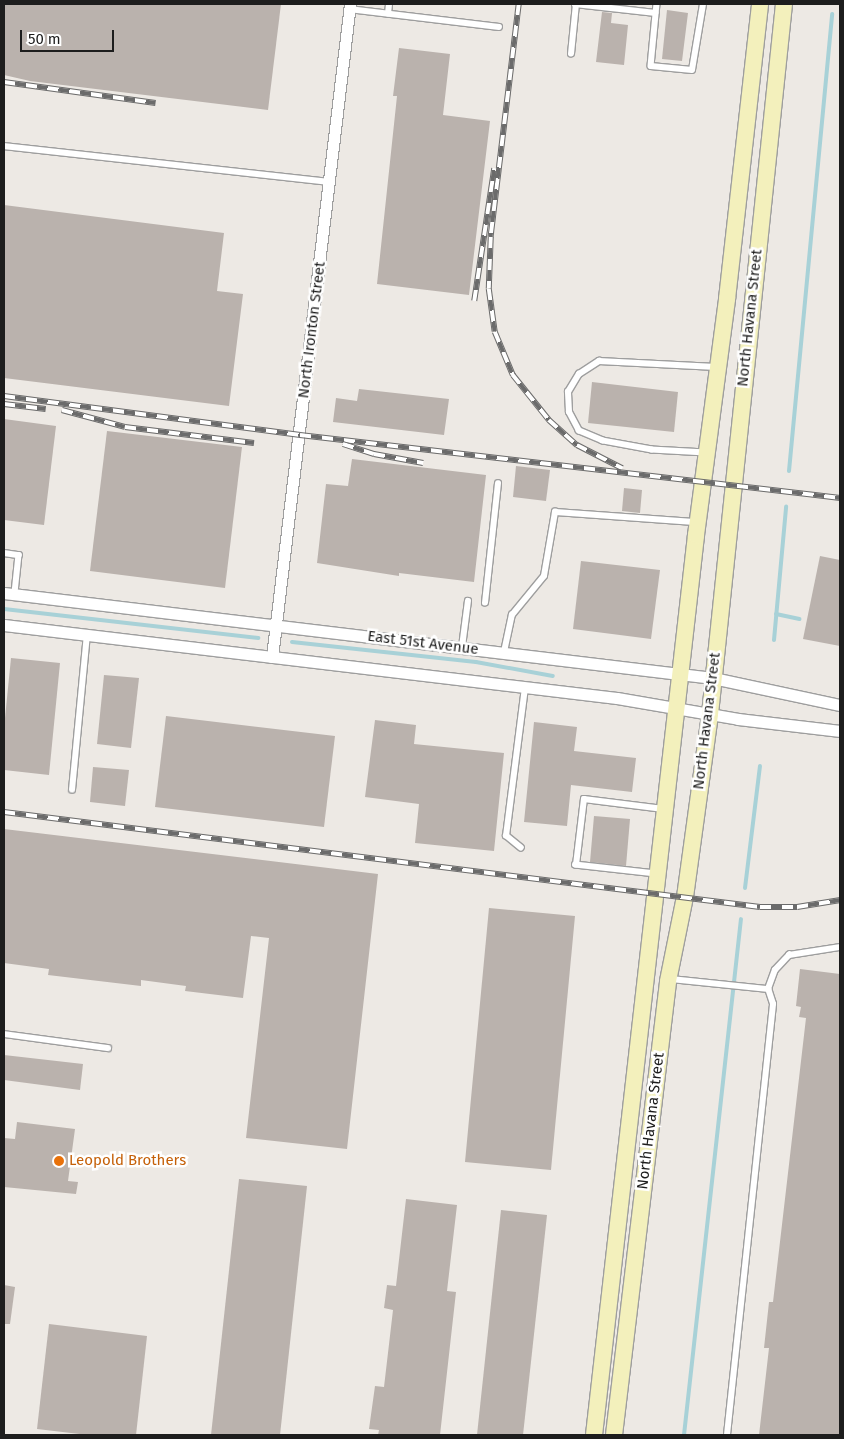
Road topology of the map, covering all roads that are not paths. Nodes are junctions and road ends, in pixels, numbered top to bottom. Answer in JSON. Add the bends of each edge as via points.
{"nodes":[{"id":1,"x":389,"y":4,"type":"edge"},
{"id":2,"x":575,"y":4,"type":"edge"},
{"id":3,"x":657,"y":4,"type":"edge"},
{"id":4,"x":703,"y":4,"type":"edge"},
{"id":5,"x":760,"y":4,"type":"edge"},
{"id":6,"x":784,"y":4,"type":"edge"},
{"id":7,"x":350,"y":6,"type":"edge"},
{"id":8,"x":656,"y":13,"type":"junction"},
{"id":9,"x":388,"y":14,"type":"junction"},
{"id":10,"x":499,"y":27,"type":"dead end"},
{"id":11,"x":570,"y":54,"type":"dead end"},
{"id":12,"x":4,"y":146,"type":"edge"},
{"id":13,"x":329,"y":182,"type":"junction"},
{"id":14,"x":718,"y":367,"type":"junction"},
{"id":15,"x":706,"y":453,"type":"junction"},
{"id":16,"x":498,"y":484,"type":"dead end"},
{"id":17,"x":697,"y":522,"type":"junction"},
{"id":18,"x":4,"y":553,"type":"edge"},
{"id":19,"x":10,"y":593,"type":"edge"},
{"id":20,"x":468,"y":601,"type":"dead end"},
{"id":21,"x":485,"y":603,"type":"dead end"},
{"id":22,"x":4,"y":625,"type":"edge"},
{"id":23,"x":276,"y":625,"type":"junction"},
{"id":24,"x":87,"y":635,"type":"junction"},
{"id":25,"x":462,"y":647,"type":"junction"},
{"id":26,"x":504,"y":652,"type":"junction"},
{"id":27,"x":272,"y":657,"type":"junction"},
{"id":28,"x":681,"y":674,"type":"junction"},
{"id":29,"x":713,"y":678,"type":"junction"},
{"id":30,"x":525,"y":687,"type":"junction"},
{"id":31,"x":840,"y":705,"type":"edge"},
{"id":32,"x":677,"y":708,"type":"junction"},
{"id":33,"x":710,"y":714,"type":"junction"},
{"id":34,"x":840,"y":731,"type":"edge"},
{"id":35,"x":72,"y":790,"type":"dead end"},
{"id":36,"x":665,"y":809,"type":"junction"},
{"id":37,"x":521,"y":848,"type":"dead end"},
{"id":38,"x":657,"y":874,"type":"junction"},
{"id":39,"x":840,"y":947,"type":"edge"},
{"id":40,"x":669,"y":979,"type":"junction"},
{"id":41,"x":768,"y":989,"type":"junction"},
{"id":42,"x":4,"y":1034,"type":"edge"},
{"id":43,"x":108,"y":1048,"type":"dead end"},
{"id":44,"x":594,"y":1435,"type":"edge"},
{"id":45,"x":614,"y":1435,"type":"edge"},
{"id":46,"x":727,"y":1435,"type":"edge"}],
"edges":[{"from":1,"to":9,"type":"lane"},
{"from":2,"to":8,"type":"lane"},
{"from":2,"to":11,"type":"lane"},
{"from":3,"to":8,"type":"lane"},
{"from":4,"to":8,"type":"lane","via":[[692,70],[651,66]]},
{"from":5,"to":14,"type":"main road","name":"North Havana Street"},
{"from":6,"to":29,"type":"main road","name":"North Havana Street"},
{"from":7,"to":9,"type":"lane"},
{"from":7,"to":13,"type":"street","name":"North Ironton Street"},
{"from":9,"to":10,"type":"lane"},
{"from":12,"to":13,"type":"lane"},
{"from":13,"to":23,"type":"street","name":"North Ironton Street"},
{"from":14,"to":15,"type":"main road","name":"North Havana Street"},
{"from":14,"to":15,"type":"lane","via":[[598,361],[579,374],[568,392],[569,412],[579,431],[603,441],[652,450]]},
{"from":15,"to":17,"type":"main road","name":"North Havana Street"},
{"from":16,"to":21,"type":"lane"},
{"from":17,"to":26,"type":"lane","via":[[555,512],[544,576],[512,615]]},
{"from":17,"to":28,"type":"main road","name":"North Havana Street"},
{"from":18,"to":19,"type":"lane","via":[[19,555]]},
{"from":19,"to":23,"type":"street","name":"East 51st Avenue"},
{"from":20,"to":25,"type":"lane"},
{"from":22,"to":24,"type":"street","name":"East 51st Avenue"},
{"from":23,"to":25,"type":"street","name":"East 51st Avenue"},
{"from":23,"to":27,"type":"street","name":"North Ironton Street"},
{"from":24,"to":27,"type":"street","name":"East 51st Avenue"},
{"from":24,"to":35,"type":"lane"},
{"from":25,"to":26,"type":"street","name":"East 51st Avenue"},
{"from":26,"to":28,"type":"street","name":"East 51st Avenue"},
{"from":27,"to":30,"type":"street","name":"East 51st Avenue"},
{"from":28,"to":29,"type":"street","name":"East 51st Avenue"},
{"from":28,"to":32,"type":"main road","name":"North Havana Street"},
{"from":29,"to":31,"type":"street","name":"East 51st Avenue"},
{"from":29,"to":33,"type":"main road","name":"North Havana Street"},
{"from":30,"to":32,"type":"street","name":"East 51st Avenue"},
{"from":30,"to":37,"type":"lane","via":[[506,836]]},
{"from":32,"to":33,"type":"street","name":"East 51st Avenue"},
{"from":32,"to":36,"type":"main road","name":"North Havana Street"},
{"from":33,"to":34,"type":"street","name":"East 51st Avenue"},
{"from":33,"to":40,"type":"main road","name":"North Havana Street","via":[[685,897]]},
{"from":36,"to":38,"type":"main road","name":"North Havana Street"},
{"from":36,"to":38,"type":"lane","via":[[584,799],[576,864]]},
{"from":38,"to":44,"type":"main road","name":"North Havana Street"},
{"from":39,"to":41,"type":"lane","via":[[789,956],[775,970]]},
{"from":40,"to":41,"type":"lane"},
{"from":40,"to":45,"type":"main road","name":"North Havana Street"},
{"from":41,"to":46,"type":"lane","via":[[773,1004]]},
{"from":42,"to":43,"type":"lane"}]}
